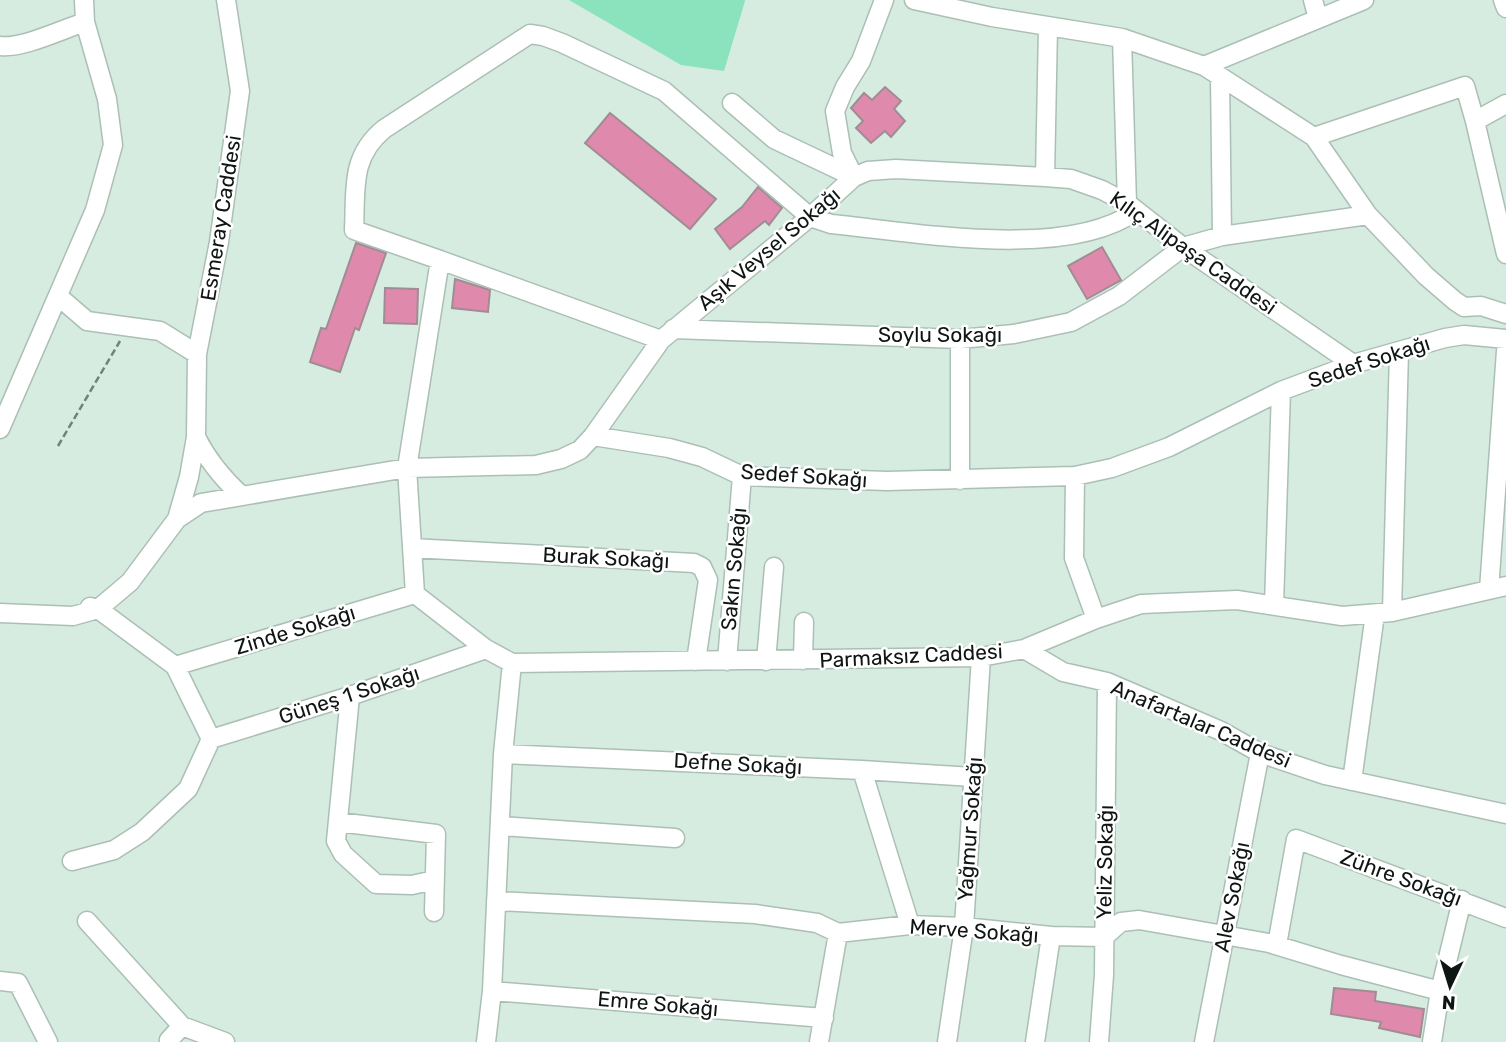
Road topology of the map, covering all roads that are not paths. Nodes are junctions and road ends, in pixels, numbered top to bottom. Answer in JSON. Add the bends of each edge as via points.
{"nodes":[{"id":1,"x":84,"y":0,"type":"edge"},
{"id":2,"x":226,"y":0,"type":"edge"},
{"id":3,"x":884,"y":0,"type":"edge"},
{"id":4,"x":914,"y":0,"type":"edge"},
{"id":5,"x":921,"y":0,"type":"edge"},
{"id":6,"x":1313,"y":0,"type":"edge"},
{"id":7,"x":1364,"y":0,"type":"edge"},
{"id":8,"x":1503,"y":0,"type":"edge"},
{"id":9,"x":1506,"y":8,"type":"edge"},
{"id":10,"x":1318,"y":19,"type":"junction"},
{"id":11,"x":85,"y":22,"type":"junction"},
{"id":12,"x":1048,"y":27,"type":"junction"},
{"id":13,"x":1122,"y":38,"type":"junction"},
{"id":14,"x":0,"y":46,"type":"edge"},
{"id":15,"x":1204,"y":66,"type":"junction"},
{"id":16,"x":1220,"y":77,"type":"junction"},
{"id":17,"x":732,"y":103,"type":"dead end"},
{"id":18,"x":1506,"y":104,"type":"edge"},
{"id":19,"x":1475,"y":121,"type":"junction"},
{"id":20,"x":1314,"y":137,"type":"junction"},
{"id":21,"x":854,"y":177,"type":"junction"},
{"id":22,"x":1045,"y":177,"type":"junction"},
{"id":23,"x":1132,"y":207,"type":"junction"},
{"id":24,"x":1368,"y":215,"type":"junction"},
{"id":25,"x":810,"y":217,"type":"junction"},
{"id":26,"x":1222,"y":236,"type":"junction"},
{"id":27,"x":1183,"y":247,"type":"junction"},
{"id":28,"x":1506,"y":254,"type":"edge"},
{"id":29,"x":440,"y":260,"type":"junction"},
{"id":30,"x":58,"y":296,"type":"junction"},
{"id":31,"x":1464,"y":307,"type":"junction"},
{"id":32,"x":1499,"y":312,"type":"edge"},
{"id":33,"x":667,"y":335,"type":"junction"},
{"id":34,"x":1464,"y":335,"type":"junction"},
{"id":35,"x":1497,"y":338,"type":"edge"},
{"id":36,"x":960,"y":339,"type":"junction"},
{"id":37,"x":1399,"y":351,"type":"junction"},
{"id":38,"x":1506,"y":351,"type":"edge"},
{"id":39,"x":197,"y":354,"type":"junction"},
{"id":40,"x":1353,"y":364,"type":"junction"},
{"id":41,"x":1281,"y":391,"type":"junction"},
{"id":42,"x":0,"y":429,"type":"edge"},
{"id":43,"x":593,"y":436,"type":"junction"},
{"id":44,"x":196,"y":437,"type":"junction"},
{"id":45,"x":407,"y":468,"type":"junction"},
{"id":46,"x":742,"y":476,"type":"junction"},
{"id":47,"x":1075,"y":476,"type":"junction"},
{"id":48,"x":960,"y":480,"type":"junction"},
{"id":49,"x":242,"y":496,"type":"junction"},
{"id":50,"x":177,"y":519,"type":"junction"},
{"id":51,"x":412,"y":548,"type":"junction"},
{"id":52,"x":774,"y":567,"type":"dead end"},
{"id":53,"x":1497,"y":588,"type":"edge"},
{"id":54,"x":415,"y":594,"type":"junction"},
{"id":55,"x":0,"y":605,"type":"edge"},
{"id":56,"x":1274,"y":606,"type":"junction"},
{"id":57,"x":98,"y":609,"type":"junction"},
{"id":58,"x":1383,"y":613,"type":"junction"},
{"id":59,"x":0,"y":614,"type":"edge"},
{"id":60,"x":1096,"y":619,"type":"junction"},
{"id":61,"x":804,"y":622,"type":"dead end"},
{"id":62,"x":486,"y":649,"type":"junction"},
{"id":63,"x":1024,"y":649,"type":"junction"},
{"id":64,"x":981,"y":657,"type":"junction"},
{"id":65,"x":803,"y":660,"type":"junction"},
{"id":66,"x":727,"y":661,"type":"junction"},
{"id":67,"x":766,"y":661,"type":"junction"},
{"id":68,"x":696,"y":662,"type":"junction"},
{"id":69,"x":512,"y":663,"type":"junction"},
{"id":70,"x":175,"y":666,"type":"junction"},
{"id":71,"x":1107,"y":682,"type":"junction"},
{"id":72,"x":350,"y":695,"type":"junction"},
{"id":73,"x":211,"y":739,"type":"junction"},
{"id":74,"x":1260,"y":752,"type":"junction"},
{"id":75,"x":503,"y":754,"type":"junction"},
{"id":76,"x":862,"y":770,"type":"junction"},
{"id":77,"x":973,"y":778,"type":"junction"},
{"id":78,"x":1352,"y":780,"type":"junction"},
{"id":79,"x":1506,"y":814,"type":"edge"},
{"id":80,"x":338,"y":822,"type":"junction"},
{"id":81,"x":500,"y":826,"type":"junction"},
{"id":82,"x":675,"y":838,"type":"dead end"},
{"id":83,"x":72,"y":862,"type":"dead end"},
{"id":84,"x":434,"y":880,"type":"junction"},
{"id":85,"x":1462,"y":900,"type":"junction"},
{"id":86,"x":496,"y":901,"type":"junction"},
{"id":87,"x":434,"y":912,"type":"dead end"},
{"id":88,"x":1506,"y":918,"type":"edge"},
{"id":89,"x":87,"y":921,"type":"dead end"},
{"id":90,"x":910,"y":925,"type":"junction"},
{"id":91,"x":964,"y":928,"type":"junction"},
{"id":92,"x":838,"y":933,"type":"junction"},
{"id":93,"x":1224,"y":935,"type":"junction"},
{"id":94,"x":1051,"y":936,"type":"junction"},
{"id":95,"x":1104,"y":937,"type":"junction"},
{"id":96,"x":1277,"y":946,"type":"junction"},
{"id":97,"x":0,"y":981,"type":"edge"},
{"id":98,"x":492,"y":991,"type":"junction"},
{"id":99,"x":1440,"y":991,"type":"junction"},
{"id":100,"x":824,"y":1018,"type":"junction"},
{"id":101,"x":182,"y":1026,"type":"junction"},
{"id":102,"x":48,"y":1042,"type":"edge"},
{"id":103,"x":170,"y":1042,"type":"edge"},
{"id":104,"x":225,"y":1042,"type":"edge"},
{"id":105,"x":486,"y":1042,"type":"edge"},
{"id":106,"x":819,"y":1042,"type":"edge"},
{"id":107,"x":947,"y":1042,"type":"edge"},
{"id":108,"x":1035,"y":1042,"type":"edge"},
{"id":109,"x":1099,"y":1042,"type":"edge"},
{"id":110,"x":1204,"y":1042,"type":"edge"},
{"id":111,"x":1432,"y":1042,"type":"edge"}],
"edges":[{"from":1,"to":11,"type":"street"},
{"from":2,"to":39,"type":"street","name":"Esmeray Caddesi","via":[[240,91],[219,242]]},
{"from":3,"to":21,"type":"street","name":"Aşık Veysel Sokağı","via":[[861,61],[835,111],[842,153]]},
{"from":4,"to":5,"type":"street"},
{"from":5,"to":12,"type":"street"},
{"from":6,"to":10,"type":"street"},
{"from":7,"to":10,"type":"street"},
{"from":8,"to":9,"type":"street"},
{"from":10,"to":15,"type":"street"},
{"from":11,"to":14,"type":"street","via":[[21,44]]},
{"from":11,"to":30,"type":"street","via":[[107,99],[113,145],[94,210]]},
{"from":12,"to":13,"type":"street"},
{"from":12,"to":22,"type":"street"},
{"from":13,"to":15,"type":"street"},
{"from":13,"to":23,"type":"street"},
{"from":15,"to":16,"type":"street"},
{"from":16,"to":20,"type":"street"},
{"from":16,"to":26,"type":"street"},
{"from":17,"to":21,"type":"street","via":[[774,139]]},
{"from":18,"to":19,"type":"street"},
{"from":19,"to":20,"type":"street","via":[[1465,86]]},
{"from":19,"to":28,"type":"street"},
{"from":20,"to":24,"type":"street"},
{"from":21,"to":22,"type":"street","name":"Kılıç Alipaşa Caddesi","via":[[896,169]]},
{"from":21,"to":25,"type":"street","name":"Aşık Veysel Sokağı"},
{"from":22,"to":23,"type":"street","name":"Kılıç Alipaşa Caddesi","via":[[1071,179]]},
{"from":23,"to":25,"type":"street","via":[[1120,222],[1042,240],[993,240],[831,224]]},
{"from":23,"to":27,"type":"street","name":"Kılıç Alipaşa Caddesi"},
{"from":24,"to":26,"type":"street"},
{"from":24,"to":31,"type":"street","via":[[1426,276]]},
{"from":25,"to":29,"type":"street","name":"Soylu Sokağı","via":[[664,91],[562,43],[530,34],[384,129],[368,142],[358,164],[354,230]]},
{"from":25,"to":33,"type":"street","name":"Aşık Veysel Sokağı"},
{"from":26,"to":27,"type":"street"},
{"from":27,"to":36,"type":"street","name":"Soylu Sokağı","via":[[1119,296],[1071,322]]},
{"from":27,"to":40,"type":"street","name":"Kılıç Alipaşa Caddesi"},
{"from":29,"to":33,"type":"street","name":"Soylu Sokağı"},
{"from":29,"to":45,"type":"street"},
{"from":30,"to":39,"type":"street","via":[[87,321],[160,331]]},
{"from":30,"to":42,"type":"street"},
{"from":31,"to":32,"type":"street"},
{"from":31,"to":34,"type":"street","via":[[1460,318]]},
{"from":32,"to":35,"type":"street","via":[[1494,326]]},
{"from":33,"to":36,"type":"street","name":"Soylu Sokağı"},
{"from":33,"to":43,"type":"street","name":"Aşık Veysel Sokağı"},
{"from":34,"to":35,"type":"street","name":"Sedef Sokağı"},
{"from":34,"to":37,"type":"street","name":"Sedef Sokağı"},
{"from":36,"to":48,"type":"street"},
{"from":37,"to":40,"type":"street","name":"Sedef Sokağı"},
{"from":37,"to":58,"type":"street"},
{"from":38,"to":53,"type":"street"},
{"from":39,"to":44,"type":"street","name":"Esmeray Caddesi"},
{"from":40,"to":41,"type":"street","name":"Sedef Sokağı"},
{"from":41,"to":47,"type":"street","name":"Sedef Sokağı","via":[[1169,447]]},
{"from":41,"to":56,"type":"street"},
{"from":43,"to":45,"type":"street","via":[[571,455],[536,464]]},
{"from":43,"to":46,"type":"street","name":"Sedef Sokağı","via":[[669,448]]},
{"from":44,"to":49,"type":"street","via":[[215,469]]},
{"from":44,"to":50,"type":"street","name":"Esmeray Caddesi"},
{"from":45,"to":49,"type":"street"},
{"from":45,"to":51,"type":"street"},
{"from":46,"to":48,"type":"street","name":"Sedef Sokağı"},
{"from":46,"to":66,"type":"street","name":"Sakın Sokağı"},
{"from":47,"to":48,"type":"street","name":"Sedef Sokağı"},
{"from":47,"to":60,"type":"street","via":[[1074,558]]},
{"from":49,"to":50,"type":"street","via":[[201,503]]},
{"from":50,"to":57,"type":"street","via":[[130,582]]},
{"from":51,"to":54,"type":"street"},
{"from":51,"to":68,"type":"street","name":"Burak Sokağı","via":[[694,563],[702,567],[708,580]]},
{"from":52,"to":67,"type":"street"},
{"from":53,"to":58,"type":"street","name":"Parmaksız Caddesi"},
{"from":54,"to":62,"type":"street"},
{"from":54,"to":70,"type":"street","name":"Zinde Sokağı"},
{"from":55,"to":57,"type":"street"},
{"from":56,"to":58,"type":"street","name":"Parmaksız Caddesi","via":[[1342,616]]},
{"from":56,"to":60,"type":"street","name":"Parmaksız Caddesi","via":[[1237,600],[1141,604]]},
{"from":57,"to":59,"type":"street","via":[[73,616]]},
{"from":57,"to":70,"type":"street"},
{"from":58,"to":78,"type":"street"},
{"from":60,"to":63,"type":"street","name":"Parmaksız Caddesi"},
{"from":61,"to":65,"type":"street"},
{"from":62,"to":69,"type":"street"},
{"from":62,"to":72,"type":"street","name":"Güneş 1 Sokağı"},
{"from":63,"to":64,"type":"street","name":"Parmaksız Caddesi"},
{"from":63,"to":71,"type":"street","name":"Anafartalar Caddesi","via":[[1063,672]]},
{"from":64,"to":65,"type":"street","name":"Parmaksız Caddesi"},
{"from":64,"to":77,"type":"street","name":"Yağmur Sokağı"},
{"from":65,"to":67,"type":"street","name":"Parmaksız Caddesi"},
{"from":66,"to":67,"type":"street","name":"Parmaksız Caddesi"},
{"from":66,"to":68,"type":"street","name":"Parmaksız Caddesi"},
{"from":68,"to":69,"type":"street","name":"Parmaksız Caddesi"},
{"from":69,"to":75,"type":"street"},
{"from":70,"to":73,"type":"street"},
{"from":71,"to":74,"type":"street","name":"Anafartalar Caddesi"},
{"from":71,"to":95,"type":"street","name":"Yeliz Sokağı"},
{"from":72,"to":73,"type":"street","name":"Güneş 1 Sokağı"},
{"from":72,"to":80,"type":"street"},
{"from":73,"to":83,"type":"street","via":[[188,789],[142,832],[114,850]]},
{"from":74,"to":78,"type":"street","name":"Anafartalar Caddesi"},
{"from":74,"to":93,"type":"street","name":"Alev Sokağı"},
{"from":75,"to":76,"type":"street","name":"Defne Sokağı"},
{"from":75,"to":81,"type":"street"},
{"from":76,"to":77,"type":"street","name":"Defne Sokağı"},
{"from":76,"to":90,"type":"street"},
{"from":77,"to":91,"type":"street","name":"Yağmur Sokağı"},
{"from":78,"to":79,"type":"street","name":"Anafartalar Caddesi"},
{"from":80,"to":84,"type":"street","via":[[336,841],[343,853],[376,884]]},
{"from":80,"to":84,"type":"street","via":[[436,834]]},
{"from":81,"to":82,"type":"street"},
{"from":81,"to":86,"type":"street"},
{"from":84,"to":87,"type":"street"},
{"from":85,"to":88,"type":"street","name":"Zühre Sokağı"},
{"from":85,"to":96,"type":"street","name":"Zühre Sokağı","via":[[1296,839]]},
{"from":85,"to":99,"type":"street"},
{"from":86,"to":92,"type":"street","name":"Merve Sokağı","via":[[755,914],[817,923]]},
{"from":86,"to":98,"type":"street"},
{"from":89,"to":101,"type":"street"},
{"from":90,"to":91,"type":"street","name":"Merve Sokağı"},
{"from":90,"to":92,"type":"street","name":"Merve Sokağı"},
{"from":91,"to":94,"type":"street","name":"Merve Sokağı"},
{"from":91,"to":107,"type":"street","name":"Yağmur Sokağı"},
{"from":92,"to":100,"type":"street"},
{"from":93,"to":95,"type":"street","via":[[1139,920],[1121,922]]},
{"from":93,"to":96,"type":"street"},
{"from":93,"to":110,"type":"street","name":"Alev Sokağı"},
{"from":94,"to":95,"type":"street","name":"Merve Sokağı"},
{"from":94,"to":108,"type":"street"},
{"from":95,"to":109,"type":"street","name":"Yeliz Sokağı"},
{"from":96,"to":99,"type":"street"},
{"from":97,"to":102,"type":"street","via":[[18,983]]},
{"from":98,"to":100,"type":"street","name":"Emre Sokağı"},
{"from":98,"to":105,"type":"street"},
{"from":99,"to":111,"type":"street"},
{"from":100,"to":106,"type":"street"},
{"from":101,"to":103,"type":"street"},
{"from":101,"to":104,"type":"street"}]}
